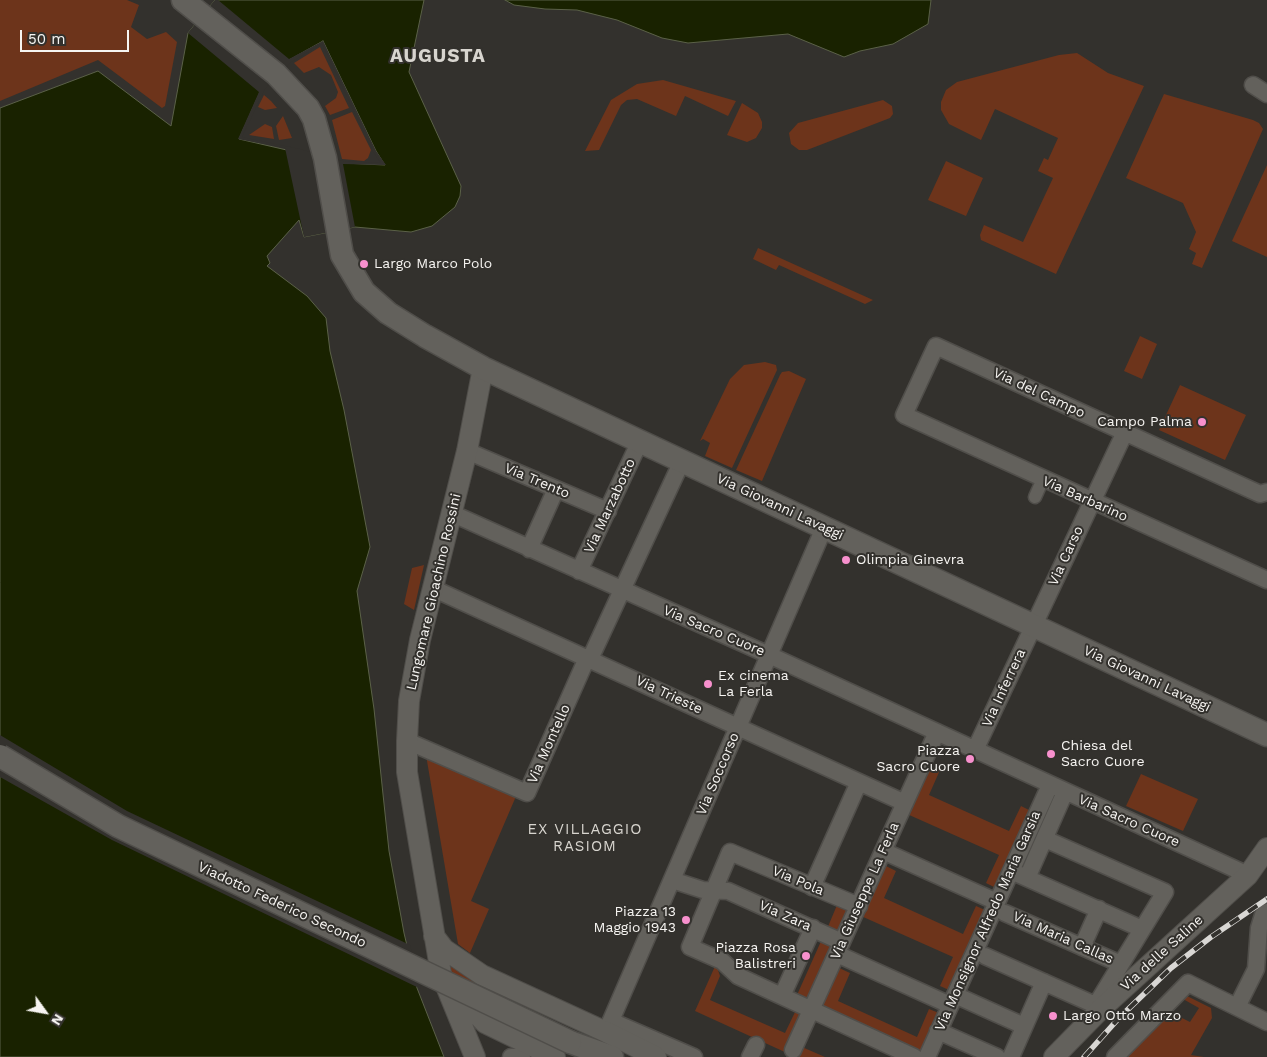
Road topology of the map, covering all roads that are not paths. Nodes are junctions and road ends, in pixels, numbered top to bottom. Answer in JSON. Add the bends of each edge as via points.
{"nodes":[{"id":1,"x":183,"y":0,"type":"edge"},
{"id":2,"x":201,"y":7,"type":"edge"},
{"id":3,"x":483,"y":368,"type":"junction"},
{"id":4,"x":904,"y":415,"type":"joint"},
{"id":5,"x":1126,"y":432,"type":"junction"},
{"id":6,"x":640,"y":441,"type":"junction"},
{"id":7,"x":467,"y":451,"type":"junction"},
{"id":8,"x":682,"y":461,"type":"junction"},
{"id":9,"x":1043,"y":479,"type":"junction"},
{"id":10,"x":556,"y":489,"type":"junction"},
{"id":11,"x":1267,"y":492,"type":"edge"},
{"id":12,"x":1035,"y":497,"type":"dead end"},
{"id":13,"x":1092,"y":502,"type":"junction"},
{"id":14,"x":608,"y":511,"type":"junction"},
{"id":15,"x":451,"y":513,"type":"junction"},
{"id":16,"x":824,"y":528,"type":"junction"},
{"id":17,"x":530,"y":549,"type":"junction"},
{"id":18,"x":579,"y":571,"type":"junction"},
{"id":19,"x":1267,"y":580,"type":"edge"},
{"id":20,"x":432,"y":588,"type":"junction"},
{"id":21,"x":622,"y":591,"type":"junction"},
{"id":22,"x":1033,"y":626,"type":"junction"},
{"id":23,"x":769,"y":655,"type":"junction"},
{"id":24,"x":588,"y":659,"type":"junction"},
{"id":25,"x":738,"y":727,"type":"junction"},
{"id":26,"x":1265,"y":729,"type":"edge"},
{"id":27,"x":938,"y":732,"type":"junction"},
{"id":28,"x":407,"y":741,"type":"junction"},
{"id":29,"x":975,"y":750,"type":"junction"},
{"id":30,"x":0,"y":756,"type":"edge"},
{"id":31,"x":859,"y":782,"type":"junction"},
{"id":32,"x":1050,"y":785,"type":"junction"},
{"id":33,"x":1065,"y":792,"type":"junction"},
{"id":34,"x":905,"y":803,"type":"junction"},
{"id":35,"x":1045,"y":838,"type":"junction"},
{"id":36,"x":1267,"y":848,"type":"edge"},
{"id":37,"x":883,"y":851,"type":"junction"},
{"id":38,"x":1011,"y":871,"type":"junction"},
{"id":39,"x":1248,"y":875,"type":"junction"},
{"id":40,"x":1027,"y":878,"type":"junction"},
{"id":41,"x":672,"y":880,"type":"junction"},
{"id":42,"x":812,"y":887,"type":"junction"},
{"id":43,"x":721,"y":890,"type":"junction"},
{"id":44,"x":859,"y":906,"type":"junction"},
{"id":45,"x":1001,"y":907,"type":"junction"},
{"id":46,"x":1099,"y":909,"type":"junction"},
{"id":47,"x":1265,"y":914,"type":"edge"},
{"id":48,"x":812,"y":928,"type":"junction"},
{"id":49,"x":1142,"y":928,"type":"junction"},
{"id":50,"x":434,"y":936,"type":"junction"},
{"id":51,"x":1082,"y":947,"type":"junction"},
{"id":52,"x":840,"y":948,"type":"junction"},
{"id":53,"x":986,"y":956,"type":"dead end"},
{"id":54,"x":1121,"y":964,"type":"junction"},
{"id":55,"x":1044,"y":982,"type":"junction"},
{"id":56,"x":509,"y":988,"type":"junction"},
{"id":57,"x":782,"y":996,"type":"junction"},
{"id":58,"x":952,"y":1000,"type":"junction"},
{"id":59,"x":1099,"y":1007,"type":"junction"},
{"id":60,"x":1237,"y":1007,"type":"junction"},
{"id":61,"x":812,"y":1010,"type":"junction"},
{"id":62,"x":465,"y":1014,"type":"junction"},
{"id":63,"x":1267,"y":1022,"type":"edge"},
{"id":64,"x":1018,"y":1023,"type":"junction"},
{"id":65,"x":609,"y":1026,"type":"junction"},
{"id":66,"x":938,"y":1031,"type":"junction"},
{"id":67,"x":502,"y":1032,"type":"junction"},
{"id":68,"x":563,"y":1049,"type":"edge"},
{"id":69,"x":793,"y":1050,"type":"dead end"},
{"id":70,"x":474,"y":1057,"type":"edge"},
{"id":71,"x":484,"y":1057,"type":"edge"},
{"id":72,"x":511,"y":1057,"type":"edge"},
{"id":73,"x":522,"y":1057,"type":"edge"},
{"id":74,"x":597,"y":1057,"type":"edge"},
{"id":75,"x":612,"y":1057,"type":"edge"},
{"id":76,"x":656,"y":1057,"type":"edge"},
{"id":77,"x":694,"y":1057,"type":"edge"},
{"id":78,"x":914,"y":1057,"type":"edge"},
{"id":79,"x":927,"y":1057,"type":"edge"},
{"id":80,"x":997,"y":1057,"type":"edge"},
{"id":81,"x":1011,"y":1057,"type":"edge"},
{"id":82,"x":1054,"y":1057,"type":"edge"},
{"id":83,"x":1115,"y":1057,"type":"edge"}],
"edges":[{"from":1,"to":2,"type":"main road"},
{"from":2,"to":3,"type":"main road","name":"Via Giovanni Lavaggi","via":[[276,74],[308,108],[325,158],[342,255],[364,292],[415,331]]},
{"from":3,"to":6,"type":"main road","name":"Via Giovanni Lavaggi"},
{"from":3,"to":7,"type":"street","name":"Lungomare Gioachino Rossini"},
{"from":4,"to":5,"type":"street","name":"Via del Campo","via":[[936,346]]},
{"from":4,"to":9,"type":"street","name":"Via Barbarino"},
{"from":5,"to":11,"type":"street","name":"Via del Campo","via":[[1260,494]]},
{"from":5,"to":13,"type":"street","name":"Via Carso"},
{"from":6,"to":8,"type":"main road","name":"Via Giovanni Lavaggi"},
{"from":6,"to":14,"type":"street","name":"Via Marzabotto"},
{"from":7,"to":10,"type":"street","name":"Via Trento"},
{"from":7,"to":15,"type":"street","name":"Lungomare Gioachino Rossini"},
{"from":8,"to":16,"type":"main road","name":"Via Giovanni Lavaggi"},
{"from":8,"to":21,"type":"street","name":"Via Montello"},
{"from":9,"to":12,"type":"street"},
{"from":9,"to":13,"type":"street","name":"Via Barbarino"},
{"from":10,"to":14,"type":"street","name":"Via Trento"},
{"from":10,"to":17,"type":"street"},
{"from":13,"to":19,"type":"street","name":"Via Barbarino"},
{"from":13,"to":22,"type":"street","name":"Via Carso"},
{"from":14,"to":18,"type":"street","name":"Via Marzabotto"},
{"from":15,"to":17,"type":"street","name":"Via Sacro Cuore"},
{"from":15,"to":20,"type":"street","name":"Lungomare Gioachino Rossini"},
{"from":16,"to":22,"type":"main road","name":"Via Giovanni Lavaggi"},
{"from":16,"to":23,"type":"street","name":"Via Soccorso"},
{"from":17,"to":18,"type":"street","name":"Via Sacro Cuore"},
{"from":18,"to":21,"type":"street","name":"Via Sacro Cuore"},
{"from":20,"to":24,"type":"street","name":"Via Trieste"},
{"from":20,"to":28,"type":"street","name":"Lungomare Gioachino Rossini","via":[[409,702]]},
{"from":21,"to":23,"type":"street","name":"Via Sacro Cuore"},
{"from":21,"to":24,"type":"street","name":"Via Montello"},
{"from":22,"to":26,"type":"main road","name":"Via Giovanni Lavaggi"},
{"from":22,"to":29,"type":"street","name":"Via Inferrera"},
{"from":23,"to":25,"type":"street","name":"Via Soccorso"},
{"from":23,"to":27,"type":"street","name":"Via Sacro Cuore"},
{"from":24,"to":25,"type":"street","name":"Via Trieste"},
{"from":24,"to":28,"type":"street","name":"Via Montello","via":[[527,792]]},
{"from":25,"to":31,"type":"street","name":"Via Trieste"},
{"from":25,"to":41,"type":"street","name":"Via Soccorso"},
{"from":27,"to":29,"type":"street","name":"Via Sacro Cuore"},
{"from":27,"to":34,"type":"street","name":"Via Giuseppe La Ferla"},
{"from":28,"to":50,"type":"street","name":"Lungomare Gioachino Rossini","via":[[407,772]]},
{"from":29,"to":32,"type":"street","name":"Via Sacro Cuore"},
{"from":30,"to":68,"type":"main road","name":"Viadotto Federico Secondo","bridge":true,"via":[[118,826]]},
{"from":31,"to":34,"type":"street","name":"Via Trieste"},
{"from":31,"to":42,"type":"street"},
{"from":32,"to":33,"type":"street","name":"Via Sacro Cuore"},
{"from":32,"to":38,"type":"street","name":"Via Monsignor Alfredo Maria Garsia"},
{"from":33,"to":35,"type":"street"},
{"from":33,"to":39,"type":"street","name":"Via Sacro Cuore"},
{"from":34,"to":37,"type":"street","name":"Via Giuseppe La Ferla"},
{"from":35,"to":40,"type":"street"},
{"from":35,"to":49,"type":"street","via":[[1165,892]]},
{"from":36,"to":39,"type":"street","name":"Via delle Saline"},
{"from":37,"to":44,"type":"street","name":"Via Giuseppe La Ferla"},
{"from":37,"to":45,"type":"street","name":"Via Maria Callas"},
{"from":38,"to":40,"type":"street"},
{"from":38,"to":45,"type":"street","name":"Via Monsignor Alfredo Maria Garsia"},
{"from":39,"to":59,"type":"street","name":"Via delle Saline"},
{"from":40,"to":46,"type":"street"},
{"from":41,"to":43,"type":"street","name":"Via Zara","via":[[703,890]]},
{"from":41,"to":65,"type":"street","name":"Via Soccorso"},
{"from":42,"to":43,"type":"street","name":"Via Pola","via":[[730,852]]},
{"from":42,"to":44,"type":"street","name":"Via Pola"},
{"from":43,"to":48,"type":"street","name":"Via Zara"},
{"from":43,"to":57,"type":"street","via":[[690,947],[722,961],[738,976]]},
{"from":44,"to":52,"type":"street","name":"Via Giuseppe La Ferla"},
{"from":45,"to":51,"type":"street","name":"Via Maria Callas"},
{"from":45,"to":58,"type":"street","name":"Via Monsignor Alfredo Maria Garsia"},
{"from":46,"to":49,"type":"street"},
{"from":46,"to":51,"type":"street"},
{"from":47,"to":60,"type":"street","via":[[1256,969]]},
{"from":48,"to":52,"type":"street","name":"Via Zara"},
{"from":48,"to":57,"type":"street"},
{"from":49,"to":54,"type":"street"},
{"from":50,"to":56,"type":"street","via":[[454,957]]},
{"from":50,"to":62,"type":"street","name":"Lungomare Gioachino Rossini","via":[[441,974]]},
{"from":51,"to":54,"type":"street","name":"Via Maria Callas"},
{"from":52,"to":58,"type":"street","name":"Via Zara"},
{"from":52,"to":61,"type":"street","name":"Via Giuseppe La Ferla"},
{"from":53,"to":55,"type":"street"},
{"from":54,"to":59,"type":"street"},
{"from":55,"to":59,"type":"street"},
{"from":55,"to":64,"type":"street"},
{"from":56,"to":62,"type":"street","via":[[488,988]]},
{"from":56,"to":65,"type":"street"},
{"from":56,"to":67,"type":"street","via":[[521,998],[521,1016],[517,1024]]},
{"from":57,"to":61,"type":"street"},
{"from":58,"to":64,"type":"street","name":"Via Zara"},
{"from":58,"to":66,"type":"street","name":"Via Monsignor Alfredo Maria Garsia"},
{"from":59,"to":82,"type":"street","name":"Via delle Saline"},
{"from":60,"to":63,"type":"street"},
{"from":60,"to":83,"type":"street","via":[[1188,983]]},
{"from":61,"to":69,"type":"street","name":"Via Giuseppe La Ferla"},
{"from":61,"to":78,"type":"street"},
{"from":62,"to":67,"type":"street"},
{"from":62,"to":70,"type":"street","name":"Lungomare Gioachino Rossini"},
{"from":64,"to":81,"type":"street"},
{"from":65,"to":76,"type":"street"},
{"from":65,"to":77,"type":"street"},
{"from":66,"to":79,"type":"street","name":"Via Monsignor Alfredo Maria Garsia"},
{"from":66,"to":80,"type":"street"},
{"from":67,"to":68,"type":"street"},
{"from":67,"to":71,"type":"street","via":[[488,1042]]},
{"from":68,"to":74,"type":"main road"},
{"from":68,"to":75,"type":"main road"},
{"from":72,"to":73,"type":"street"}]}
